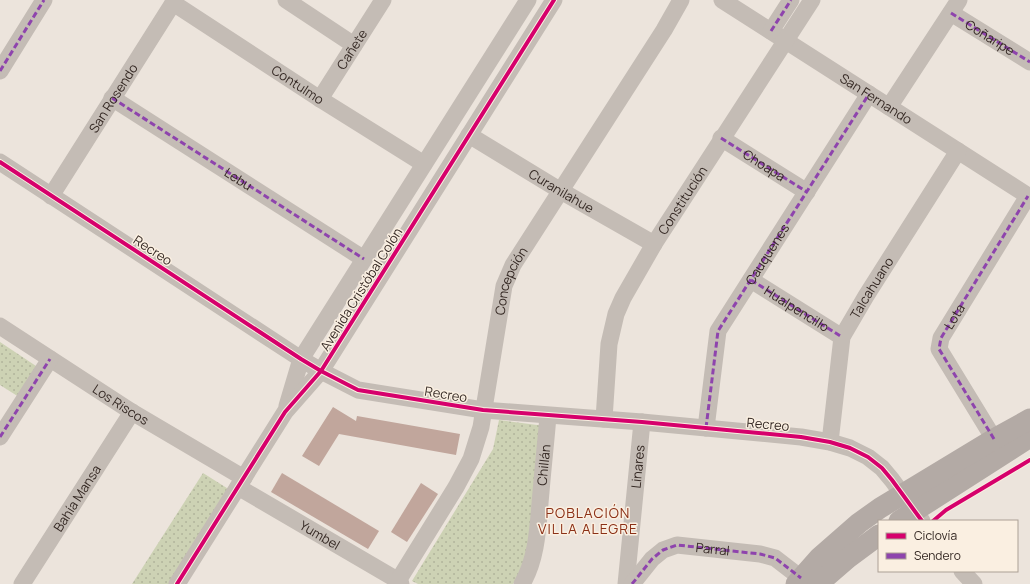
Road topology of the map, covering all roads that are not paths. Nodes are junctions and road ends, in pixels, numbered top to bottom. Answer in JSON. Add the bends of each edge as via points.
{"nodes":[{"id":1,"x":44,"y":0,"type":"edge"},
{"id":2,"x":286,"y":0,"type":"edge"},
{"id":3,"x":383,"y":0,"type":"edge"},
{"id":4,"x":528,"y":0,"type":"edge"},
{"id":5,"x":554,"y":0,"type":"edge"},
{"id":6,"x":681,"y":0,"type":"edge"},
{"id":7,"x":722,"y":0,"type":"edge"},
{"id":8,"x":790,"y":0,"type":"edge"},
{"id":9,"x":812,"y":0,"type":"edge"},
{"id":10,"x":174,"y":2,"type":"edge"},
{"id":11,"x":955,"y":6,"type":"edge"},
{"id":12,"x":771,"y":31,"type":"junction"},
{"id":13,"x":785,"y":40,"type":"junction"},
{"id":14,"x":354,"y":45,"type":"junction"},
{"id":15,"x":1030,"y":62,"type":"edge"},
{"id":16,"x":0,"y":71,"type":"edge"},
{"id":17,"x":869,"y":94,"type":"junction"},
{"id":18,"x":112,"y":98,"type":"junction"},
{"id":19,"x":320,"y":99,"type":"junction"},
{"id":20,"x":889,"y":107,"type":"junction"},
{"id":21,"x":469,"y":135,"type":"junction"},
{"id":22,"x":721,"y":138,"type":"junction"},
{"id":23,"x":958,"y":151,"type":"junction"},
{"id":24,"x":0,"y":162,"type":"edge"},
{"id":25,"x":424,"y":164,"type":"junction"},
{"id":26,"x":561,"y":191,"type":"junction"},
{"id":27,"x":807,"y":192,"type":"junction"},
{"id":28,"x":52,"y":196,"type":"junction"},
{"id":29,"x":1029,"y":196,"type":"edge"},
{"id":30,"x":654,"y":244,"type":"junction"},
{"id":31,"x":364,"y":259,"type":"junction"},
{"id":32,"x":750,"y":280,"type":"junction"},
{"id":33,"x":0,"y":326,"type":"edge"},
{"id":34,"x":842,"y":337,"type":"junction"},
{"id":35,"x":50,"y":359,"type":"junction"},
{"id":36,"x":301,"y":359,"type":"junction"},
{"id":37,"x":321,"y":371,"type":"junction"},
{"id":38,"x":483,"y":410,"type":"junction"},
{"id":39,"x":132,"y":412,"type":"junction"},
{"id":40,"x":285,"y":412,"type":"junction"},
{"id":41,"x":548,"y":416,"type":"junction"},
{"id":42,"x":604,"y":419,"type":"junction"},
{"id":43,"x":1030,"y":419,"type":"edge"},
{"id":44,"x":642,"y":422,"type":"junction"},
{"id":45,"x":706,"y":428,"type":"junction"},
{"id":46,"x":0,"y":437,"type":"edge"},
{"id":47,"x":1030,"y":437,"type":"edge"},
{"id":48,"x":994,"y":439,"type":"junction"},
{"id":49,"x":830,"y":442,"type":"junction"},
{"id":50,"x":241,"y":483,"type":"junction"},
{"id":51,"x":909,"y":512,"type":"edge"},
{"id":52,"x":878,"y":536,"type":"edge"},
{"id":53,"x":963,"y":572,"type":"edge"},
{"id":54,"x":805,"y":582,"type":"edge"},
{"id":55,"x":399,"y":583,"type":"edge"},
{"id":56,"x":22,"y":584,"type":"edge"},
{"id":57,"x":177,"y":584,"type":"edge"},
{"id":58,"x":522,"y":584,"type":"edge"},
{"id":59,"x":626,"y":584,"type":"edge"},
{"id":60,"x":632,"y":584,"type":"edge"},
{"id":61,"x":974,"y":584,"type":"edge"}],
"edges":[{"from":1,"to":16,"type":"street"},
{"from":2,"to":14,"type":"street"},
{"from":3,"to":14,"type":"street","name":"Cañete"},
{"from":4,"to":25,"type":"street","name":"Avenida Cristóbal Colón"},
{"from":5,"to":21,"type":"street","name":"Avenida Cristóbal Colón"},
{"from":6,"to":26,"type":"street","name":"Concepción"},
{"from":7,"to":12,"type":"street","name":"San Fernando"},
{"from":8,"to":12,"type":"street"},
{"from":9,"to":13,"type":"street","name":"Constitución"},
{"from":10,"to":18,"type":"street","name":"San Rosendo"},
{"from":10,"to":19,"type":"street","name":"Contulmo"},
{"from":11,"to":15,"type":"street","name":"Coñaripe"},
{"from":11,"to":20,"type":"street"},
{"from":12,"to":13,"type":"street","name":"San Fernando"},
{"from":13,"to":17,"type":"street","name":"San Fernando"},
{"from":13,"to":22,"type":"street","name":"Constitución"},
{"from":14,"to":19,"type":"street","name":"Cañete"},
{"from":17,"to":20,"type":"street","name":"San Fernando"},
{"from":17,"to":27,"type":"street","name":"Cauquenes"},
{"from":18,"to":28,"type":"street","name":"San Rosendo"},
{"from":18,"to":31,"type":"street","name":"Lebu"},
{"from":19,"to":25,"type":"street","name":"Contulmo"},
{"from":20,"to":23,"type":"street","name":"San Fernando"},
{"from":21,"to":26,"type":"street","name":"Curanilahue"},
{"from":21,"to":37,"type":"street","name":"Avenida Cristóbal Colón"},
{"from":22,"to":27,"type":"street","name":"Choapa"},
{"from":22,"to":30,"type":"street","name":"Constitución"},
{"from":23,"to":29,"type":"street","name":"San Fernando"},
{"from":23,"to":34,"type":"street","name":"Talcahuano"},
{"from":24,"to":28,"type":"street","name":"Recreo"},
{"from":25,"to":31,"type":"street","name":"Avenida Cristóbal Colón"},
{"from":26,"to":30,"type":"street","name":"Curanilahue"},
{"from":26,"to":38,"type":"street","name":"Concepción","via":[[514,265],[504,286]]},
{"from":27,"to":32,"type":"street","name":"Cauquenes"},
{"from":28,"to":36,"type":"street","name":"Recreo"},
{"from":29,"to":48,"type":"street","name":"Lota","via":[[945,331],[939,349]]},
{"from":30,"to":42,"type":"street","name":"Constitución","via":[[623,298],[612,329]]},
{"from":31,"to":36,"type":"street","name":"Avenida Cristóbal Colón"},
{"from":32,"to":34,"type":"street","name":"Hualpencillo"},
{"from":32,"to":45,"type":"street","name":"Cauquenes","via":[[718,331]]},
{"from":33,"to":35,"type":"street","name":"Los Riscos"},
{"from":34,"to":49,"type":"street","name":"Talcahuano"},
{"from":35,"to":39,"type":"street","name":"Los Riscos"},
{"from":35,"to":46,"type":"street"},
{"from":36,"to":37,"type":"street","name":"Recreo"},
{"from":36,"to":40,"type":"street","name":"Avenida Cristóbal Colón"},
{"from":37,"to":38,"type":"street","name":"Recreo","via":[[358,390]]},
{"from":37,"to":40,"type":"street","name":"Avenida Cristóbal Colón"},
{"from":38,"to":41,"type":"street","name":"Recreo"},
{"from":38,"to":55,"type":"street","name":"Concepción","via":[[477,444],[464,473]]},
{"from":39,"to":50,"type":"street","name":"Los Riscos"},
{"from":39,"to":56,"type":"street","name":"Bahía Mansa"},
{"from":40,"to":50,"type":"street","name":"Avenida Cristóbal Colón"},
{"from":41,"to":42,"type":"street","name":"Recreo"},
{"from":41,"to":58,"type":"street","name":"Chillán","via":[[534,552]]},
{"from":42,"to":44,"type":"street","name":"Recreo"},
{"from":43,"to":48,"type":"main road"},
{"from":44,"to":45,"type":"street","name":"Recreo"},
{"from":44,"to":59,"type":"street","name":"Linares"},
{"from":45,"to":49,"type":"street","name":"Recreo"},
{"from":47,"to":51,"type":"main road"},
{"from":48,"to":51,"type":"main road"},
{"from":49,"to":51,"type":"street","name":"Recreo","via":[[868,457],[882,468]]},
{"from":50,"to":55,"type":"street","name":"Yumbel"},
{"from":50,"to":57,"type":"street","name":"Avenida Cristóbal Colón"},
{"from":51,"to":54,"type":"main road","via":[[880,508],[819,558]]},
{"from":52,"to":54,"type":"main road","via":[[848,558]]},
{"from":53,"to":61,"type":"street"},
{"from":54,"to":60,"type":"street","name":"Parral","via":[[774,558],[760,554],[678,545],[663,550],[652,559]]}]}
